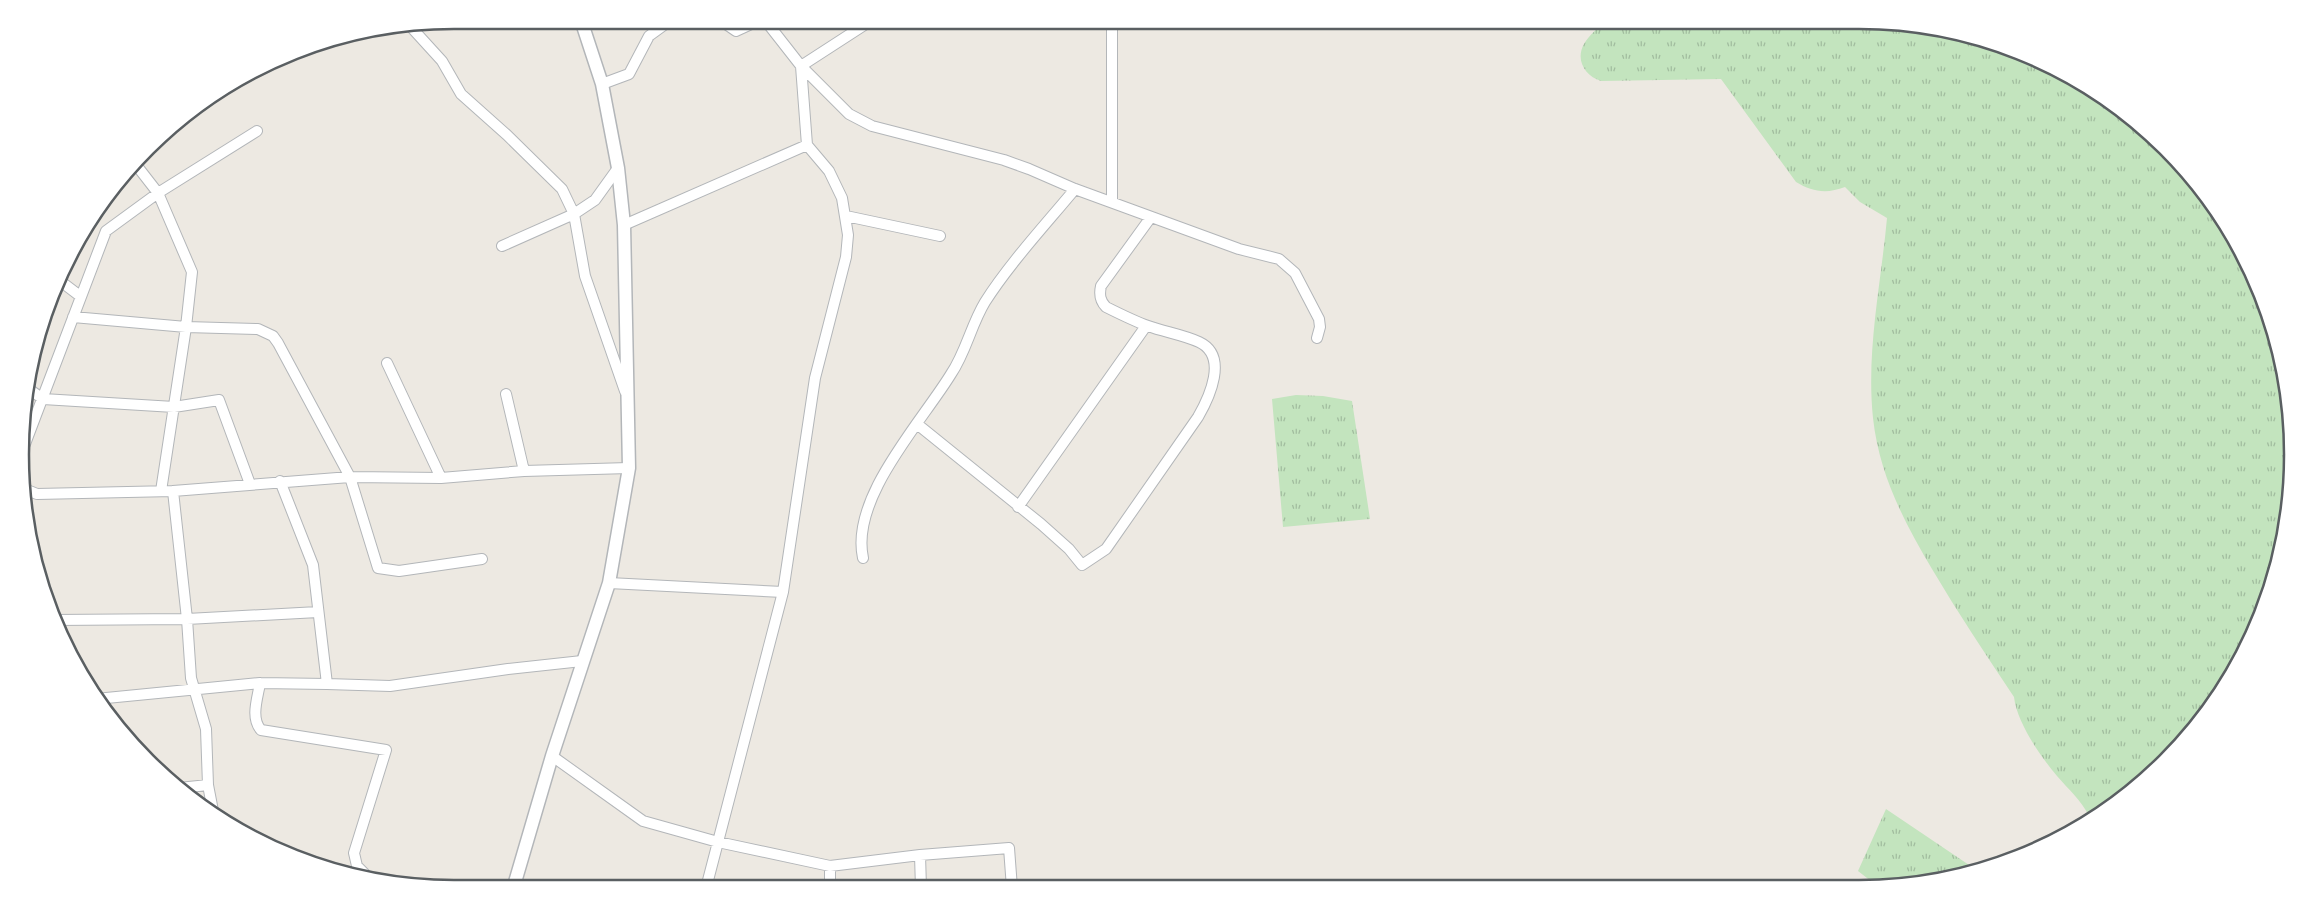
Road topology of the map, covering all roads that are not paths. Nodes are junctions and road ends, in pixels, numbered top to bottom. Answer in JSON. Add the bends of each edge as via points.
{"nodes":[{"id":1,"x":584,"y":29,"type":"edge"},
{"id":2,"x":659,"y":29,"type":"edge"},
{"id":3,"x":772,"y":29,"type":"edge"},
{"id":4,"x":858,"y":29,"type":"edge"},
{"id":5,"x":1112,"y":29,"type":"edge"},
{"id":6,"x":415,"y":31,"type":"edge"},
{"id":7,"x":801,"y":66,"type":"junction"},
{"id":8,"x":602,"y":84,"type":"junction"},
{"id":9,"x":257,"y":131,"type":"dead end"},
{"id":10,"x":807,"y":144,"type":"junction"},
{"id":11,"x":618,"y":168,"type":"junction"},
{"id":12,"x":139,"y":169,"type":"edge"},
{"id":13,"x":1075,"y":189,"type":"junction"},
{"id":14,"x":158,"y":193,"type":"junction"},
{"id":15,"x":1112,"y":201,"type":"junction"},
{"id":16,"x":574,"y":214,"type":"junction"},
{"id":17,"x":846,"y":216,"type":"junction"},
{"id":18,"x":1151,"y":217,"type":"junction"},
{"id":19,"x":624,"y":225,"type":"junction"},
{"id":20,"x":940,"y":236,"type":"dead end"},
{"id":21,"x":502,"y":246,"type":"dead end"},
{"id":22,"x":65,"y":284,"type":"edge"},
{"id":23,"x":80,"y":296,"type":"junction"},
{"id":24,"x":74,"y":317,"type":"junction"},
{"id":25,"x":1146,"y":326,"type":"junction"},
{"id":26,"x":186,"y":327,"type":"junction"},
{"id":27,"x":1317,"y":338,"type":"dead end"},
{"id":28,"x":387,"y":363,"type":"dead end"},
{"id":29,"x":33,"y":392,"type":"edge"},
{"id":30,"x":506,"y":394,"type":"dead end"},
{"id":31,"x":42,"y":398,"type":"junction"},
{"id":32,"x":628,"y":400,"type":"junction"},
{"id":33,"x":174,"y":407,"type":"junction"},
{"id":34,"x":917,"y":424,"type":"junction"},
{"id":35,"x":30,"y":431,"type":"edge"},
{"id":36,"x":629,"y":468,"type":"junction"},
{"id":37,"x":524,"y":471,"type":"junction"},
{"id":38,"x":350,"y":477,"type":"junction"},
{"id":39,"x":441,"y":478,"type":"junction"},
{"id":40,"x":280,"y":481,"type":"junction"},
{"id":41,"x":250,"y":484,"type":"junction"},
{"id":42,"x":161,"y":491,"type":"junction"},
{"id":43,"x":173,"y":491,"type":"junction"},
{"id":44,"x":31,"y":492,"type":"edge"},
{"id":45,"x":1018,"y":507,"type":"junction"},
{"id":46,"x":863,"y":558,"type":"dead end"},
{"id":47,"x":482,"y":559,"type":"dead end"},
{"id":48,"x":609,"y":583,"type":"junction"},
{"id":49,"x":783,"y":592,"type":"junction"},
{"id":50,"x":318,"y":612,"type":"junction"},
{"id":51,"x":187,"y":619,"type":"junction"},
{"id":52,"x":62,"y":620,"type":"edge"},
{"id":53,"x":582,"y":661,"type":"junction"},
{"id":54,"x":260,"y":683,"type":"junction"},
{"id":55,"x":327,"y":684,"type":"junction"},
{"id":56,"x":194,"y":688,"type":"junction"},
{"id":57,"x":106,"y":698,"type":"edge"},
{"id":58,"x":552,"y":756,"type":"junction"},
{"id":59,"x":208,"y":785,"type":"junction"},
{"id":60,"x":189,"y":787,"type":"edge"},
{"id":61,"x":212,"y":804,"type":"edge"},
{"id":62,"x":718,"y":842,"type":"junction"},
{"id":63,"x":920,"y":855,"type":"junction"},
{"id":64,"x":830,"y":866,"type":"junction"},
{"id":65,"x":361,"y":870,"type":"edge"},
{"id":66,"x":516,"y":880,"type":"edge"},
{"id":67,"x":708,"y":880,"type":"edge"},
{"id":68,"x":830,"y":880,"type":"edge"},
{"id":69,"x":921,"y":880,"type":"edge"},
{"id":70,"x":1011,"y":880,"type":"edge"}],
"edges":[{"from":1,"to":8,"type":"street"},
{"from":2,"to":8,"type":"street","via":[[649,36],[629,74]]},
{"from":3,"to":7,"type":"street"},
{"from":4,"to":7,"type":"street"},
{"from":5,"to":15,"type":"street"},
{"from":6,"to":16,"type":"street","via":[[442,61],[461,94],[562,188]]},
{"from":7,"to":10,"type":"street"},
{"from":7,"to":13,"type":"street","via":[[848,114],[858,120],[1004,160]]},
{"from":8,"to":11,"type":"street"},
{"from":9,"to":14,"type":"street"},
{"from":10,"to":17,"type":"street","via":[[829,171],[842,198]]},
{"from":10,"to":19,"type":"street"},
{"from":11,"to":16,"type":"street","via":[[595,200]]},
{"from":11,"to":19,"type":"street"},
{"from":12,"to":14,"type":"street"},
{"from":13,"to":15,"type":"street"},
{"from":13,"to":34,"type":"street","via":[[989,296],[952,374]]},
{"from":14,"to":23,"type":"street","via":[[106,231]]},
{"from":14,"to":26,"type":"street","via":[[192,272]]},
{"from":15,"to":18,"type":"street"},
{"from":16,"to":21,"type":"street"},
{"from":16,"to":32,"type":"street","via":[[585,276]]},
{"from":17,"to":20,"type":"street"},
{"from":17,"to":49,"type":"street","via":[[846,256],[815,378]]},
{"from":18,"to":25,"type":"street","via":[[1101,286],[1100,294],[1106,308]]},
{"from":18,"to":27,"type":"street","via":[[1284,262],[1300,280],[1319,319]]},
{"from":19,"to":32,"type":"street"},
{"from":22,"to":23,"type":"street"},
{"from":23,"to":24,"type":"street"},
{"from":24,"to":26,"type":"street"},
{"from":24,"to":31,"type":"street"},
{"from":25,"to":45,"type":"street"},
{"from":25,"to":45,"type":"street","via":[[1204,345],[1213,358],[1214,379],[1198,417],[1111,542],[1082,565],[1053,534]]},
{"from":26,"to":33,"type":"street"},
{"from":26,"to":38,"type":"street","via":[[258,329],[273,336]]},
{"from":28,"to":39,"type":"street"},
{"from":29,"to":31,"type":"street"},
{"from":30,"to":37,"type":"street"},
{"from":31,"to":33,"type":"street"},
{"from":31,"to":35,"type":"street"},
{"from":32,"to":36,"type":"street"},
{"from":33,"to":41,"type":"street","via":[[219,400]]},
{"from":33,"to":42,"type":"street"},
{"from":34,"to":45,"type":"street"},
{"from":34,"to":46,"type":"street","via":[[875,489],[862,527],[860,544]]},
{"from":36,"to":37,"type":"street"},
{"from":36,"to":48,"type":"street"},
{"from":37,"to":39,"type":"street"},
{"from":38,"to":39,"type":"street"},
{"from":38,"to":40,"type":"street"},
{"from":38,"to":47,"type":"street","via":[[378,568],[399,571]]},
{"from":40,"to":41,"type":"street"},
{"from":40,"to":50,"type":"street","via":[[313,565]]},
{"from":41,"to":43,"type":"street"},
{"from":42,"to":43,"type":"street"},
{"from":42,"to":44,"type":"street"},
{"from":43,"to":51,"type":"street"},
{"from":48,"to":49,"type":"street"},
{"from":48,"to":53,"type":"street"},
{"from":49,"to":62,"type":"street"},
{"from":50,"to":51,"type":"street"},
{"from":50,"to":55,"type":"street"},
{"from":51,"to":52,"type":"street"},
{"from":51,"to":56,"type":"street"},
{"from":53,"to":55,"type":"street","via":[[390,686]]},
{"from":53,"to":58,"type":"street"},
{"from":54,"to":55,"type":"street"},
{"from":54,"to":56,"type":"street"},
{"from":54,"to":65,"type":"street","via":[[255,717],[261,730],[386,750],[354,853]]},
{"from":56,"to":57,"type":"street"},
{"from":56,"to":59,"type":"street","via":[[208,739]]},
{"from":58,"to":62,"type":"street","via":[[643,821]]},
{"from":58,"to":66,"type":"street"},
{"from":59,"to":60,"type":"street"},
{"from":59,"to":61,"type":"street"},
{"from":62,"to":64,"type":"street"},
{"from":62,"to":67,"type":"street"},
{"from":63,"to":64,"type":"street"},
{"from":63,"to":69,"type":"street"},
{"from":63,"to":70,"type":"street","via":[[1009,848]]},
{"from":64,"to":68,"type":"street"}]}
